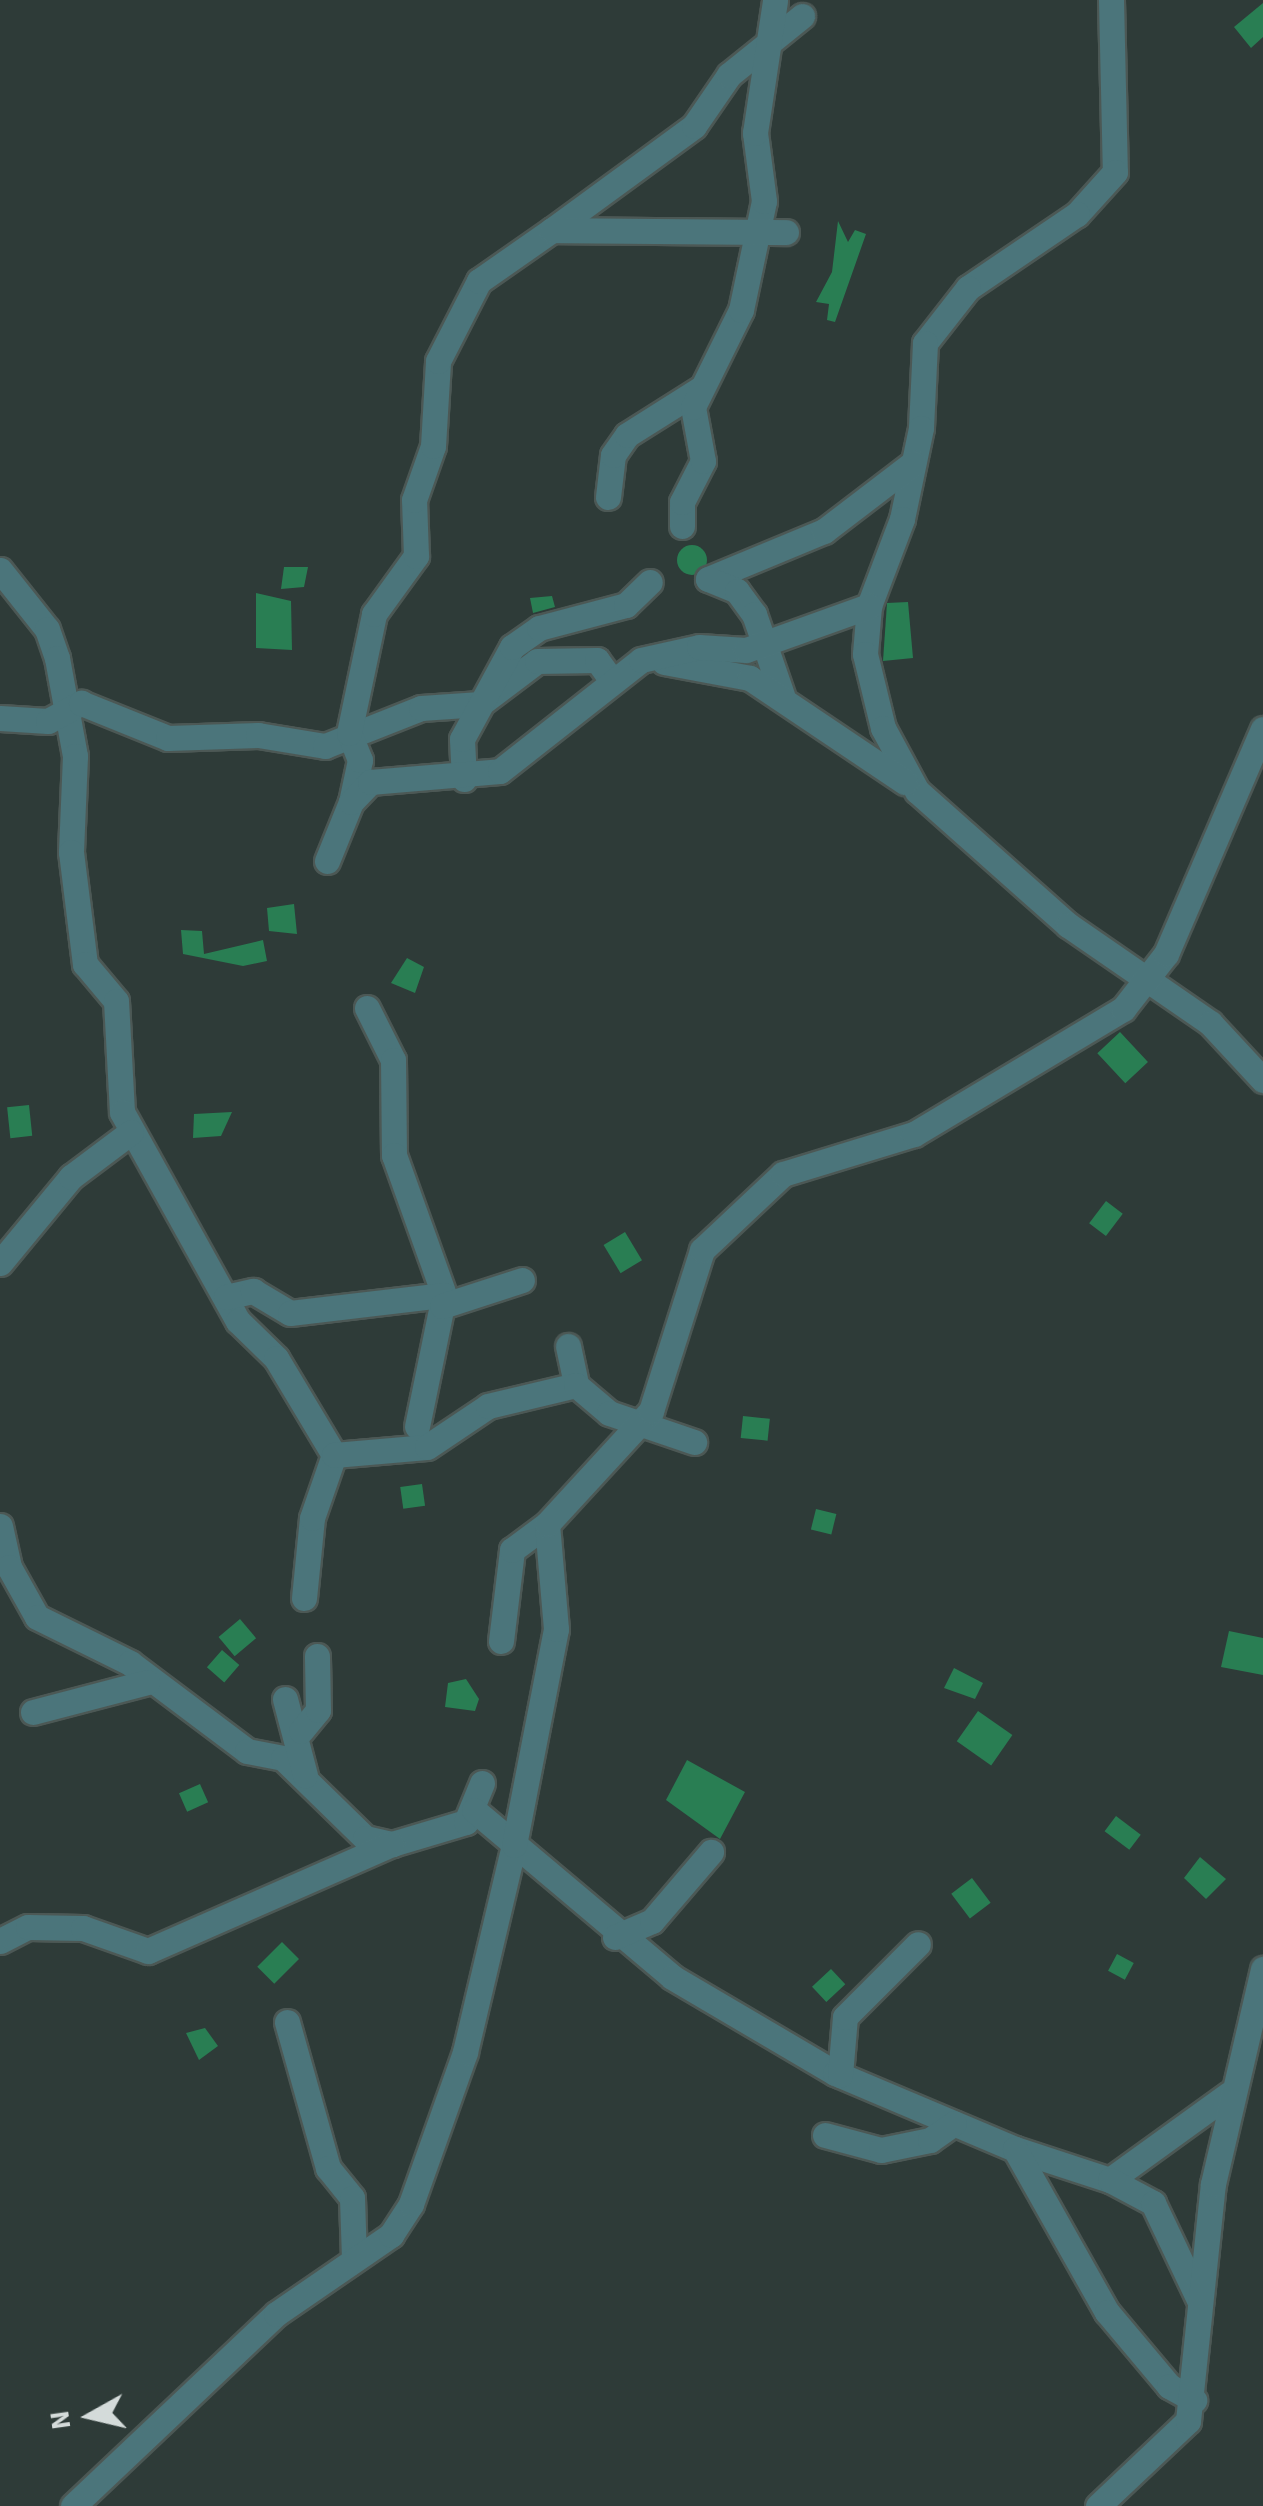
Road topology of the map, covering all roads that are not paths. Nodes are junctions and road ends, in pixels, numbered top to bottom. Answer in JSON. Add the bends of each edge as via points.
{"nodes":[{"id":1,"x":775,"y":0,"type":"edge"},
{"id":2,"x":1111,"y":0,"type":"edge"},
{"id":3,"x":802,"y":16,"type":"dead end"},
{"id":4,"x":774,"y":40,"type":"junction"},
{"id":5,"x":759,"y":227,"type":"junction"},
{"id":6,"x":552,"y":230,"type":"junction"},
{"id":7,"x":786,"y":232,"type":"dead end"},
{"id":8,"x":700,"y":390,"type":"junction"},
{"id":9,"x":913,"y":462,"type":"junction"},
{"id":10,"x":608,"y":497,"type":"dead end"},
{"id":11,"x":682,"y":526,"type":"dead end"},
{"id":12,"x":0,"y":570,"type":"edge"},
{"id":13,"x":650,"y":582,"type":"dead end"},
{"id":14,"x":869,"y":606,"type":"junction"},
{"id":15,"x":760,"y":645,"type":"junction"},
{"id":16,"x":641,"y":660,"type":"junction"},
{"id":17,"x":610,"y":678,"type":"junction"},
{"id":18,"x":782,"y":695,"type":"junction"},
{"id":19,"x":480,"y":704,"type":"junction"},
{"id":20,"x":66,"y":712,"type":"junction"},
{"id":21,"x":0,"y":718,"type":"edge"},
{"id":22,"x":1263,"y":729,"type":"edge"},
{"id":23,"x":349,"y":733,"type":"junction"},
{"id":24,"x":464,"y":780,"type":"junction"},
{"id":25,"x":917,"y":792,"type":"junction"},
{"id":26,"x":351,"y":802,"type":"junction"},
{"id":27,"x":327,"y":860,"type":"dead end"},
{"id":28,"x":1150,"y":976,"type":"junction"},
{"id":29,"x":367,"y":1008,"type":"dead end"},
{"id":30,"x":1263,"y":1080,"type":"edge"},
{"id":31,"x":131,"y":1132,"type":"junction"},
{"id":32,"x":2,"y":1259,"type":"edge"},
{"id":33,"x":522,"y":1280,"type":"dead end"},
{"id":34,"x":226,"y":1297,"type":"junction"},
{"id":35,"x":443,"y":1301,"type":"junction"},
{"id":36,"x":568,"y":1346,"type":"dead end"},
{"id":37,"x":576,"y":1385,"type":"junction"},
{"id":38,"x":637,"y":1424,"type":"junction"},
{"id":39,"x":417,"y":1426,"type":"dead end"},
{"id":40,"x":694,"y":1442,"type":"dead end"},
{"id":41,"x":334,"y":1456,"type":"junction"},
{"id":42,"x":0,"y":1526,"type":"edge"},
{"id":43,"x":548,"y":1535,"type":"junction"},
{"id":44,"x":304,"y":1598,"type":"dead end"},
{"id":45,"x":501,"y":1641,"type":"dead end"},
{"id":46,"x":317,"y":1656,"type":"dead end"},
{"id":47,"x":147,"y":1682,"type":"junction"},
{"id":48,"x":284,"y":1699,"type":"dead end"},
{"id":49,"x":33,"y":1712,"type":"dead end"},
{"id":50,"x":300,"y":1732,"type":"junction"},
{"id":51,"x":305,"y":1774,"type":"junction"},
{"id":52,"x":482,"y":1783,"type":"dead end"},
{"id":53,"x":474,"y":1810,"type":"junction"},
{"id":54,"x":392,"y":1844,"type":"junction"},
{"id":55,"x":514,"y":1846,"type":"junction"},
{"id":56,"x":711,"y":1852,"type":"dead end"},
{"id":57,"x":615,"y":1937,"type":"junction"},
{"id":58,"x":0,"y":1941,"type":"edge"},
{"id":59,"x":918,"y":1944,"type":"dead end"},
{"id":60,"x":1263,"y":1968,"type":"edge"},
{"id":61,"x":287,"y":2022,"type":"dead end"},
{"id":62,"x":840,"y":2075,"type":"junction"},
{"id":63,"x":1229,"y":2094,"type":"junction"},
{"id":64,"x":954,"y":2123,"type":"junction"},
{"id":65,"x":824,"y":2136,"type":"dead end"},
{"id":66,"x":1015,"y":2149,"type":"junction"},
{"id":67,"x":1110,"y":2180,"type":"junction"},
{"id":68,"x":354,"y":2258,"type":"junction"},
{"id":69,"x":1203,"y":2309,"type":"junction"},
{"id":70,"x":1194,"y":2400,"type":"junction"},
{"id":71,"x":72,"y":2506,"type":"edge"},
{"id":72,"x":1098,"y":2506,"type":"edge"}],
"edges":[{"from":1,"to":4,"type":"street"},
{"from":2,"to":9,"type":"street","via":[[1114,172],[1077,214],[968,288],[936,322],[920,360]]},
{"from":3,"to":4,"type":"street"},
{"from":4,"to":5,"type":"street","via":[[755,133]]},
{"from":4,"to":6,"type":"street","via":[[729,75],[694,126]]},
{"from":5,"to":6,"type":"street","via":[[634,237]]},
{"from":5,"to":7,"type":"street"},
{"from":5,"to":8,"type":"street","via":[[741,310]]},
{"from":6,"to":23,"type":"street","via":[[479,281],[451,327],[414,500],[416,556],[374,614]]},
{"from":8,"to":10,"type":"street","via":[[626,435],[613,455]]},
{"from":8,"to":11,"type":"street","via":[[693,407],[703,461],[682,502]]},
{"from":9,"to":14,"type":"street"},
{"from":9,"to":15,"type":"street","via":[[824,530],[708,579],[737,591]]},
{"from":12,"to":20,"type":"street","via":[[46,629]]},
{"from":13,"to":19,"type":"street","via":[[626,605],[539,628],[512,646]]},
{"from":14,"to":15,"type":"street"},
{"from":14,"to":25,"type":"street","via":[[869,679]]},
{"from":15,"to":16,"type":"street"},
{"from":15,"to":18,"type":"street"},
{"from":16,"to":17,"type":"street"},
{"from":16,"to":18,"type":"street","via":[[750,678]]},
{"from":17,"to":19,"type":"street","via":[[597,660],[537,661]]},
{"from":17,"to":24,"type":"street","via":[[531,750]]},
{"from":18,"to":25,"type":"street"},
{"from":19,"to":23,"type":"street","via":[[422,708]]},
{"from":19,"to":24,"type":"street","via":[[462,739]]},
{"from":20,"to":21,"type":"street","via":[[48,721]]},
{"from":20,"to":23,"type":"street","via":[[107,708],[168,738],[258,735],[325,746]]},
{"from":20,"to":31,"type":"street","via":[[85,964],[116,1001]]},
{"from":22,"to":28,"type":"street"},
{"from":23,"to":26,"type":"street","via":[[360,760]]},
{"from":24,"to":26,"type":"street","via":[[387,779]]},
{"from":25,"to":28,"type":"street","via":[[1068,926]]},
{"from":26,"to":27,"type":"street"},
{"from":28,"to":30,"type":"street"},
{"from":28,"to":38,"type":"street","via":[[1090,1034],[940,1120],[807,1163],[751,1198],[702,1250],[669,1367]]},
{"from":29,"to":35,"type":"street","via":[[393,1060],[394,1155]]},
{"from":31,"to":32,"type":"street","via":[[71,1177]]},
{"from":31,"to":34,"type":"street"},
{"from":33,"to":35,"type":"street"},
{"from":34,"to":35,"type":"street","via":[[253,1290],[290,1313]]},
{"from":34,"to":41,"type":"street"},
{"from":35,"to":39,"type":"street"},
{"from":36,"to":37,"type":"street"},
{"from":37,"to":38,"type":"street"},
{"from":37,"to":41,"type":"street","via":[[488,1406],[427,1447]]},
{"from":38,"to":40,"type":"street"},
{"from":38,"to":43,"type":"street"},
{"from":41,"to":44,"type":"street","via":[[312,1518]]},
{"from":42,"to":47,"type":"street","via":[[20,1596],[37,1617],[130,1663]]},
{"from":43,"to":45,"type":"street","via":[[507,1576]]},
{"from":43,"to":55,"type":"street","via":[[556,1629]]},
{"from":46,"to":50,"type":"street","via":[[318,1710]]},
{"from":47,"to":49,"type":"street"},
{"from":47,"to":51,"type":"street","via":[[247,1752],[284,1758]]},
{"from":48,"to":50,"type":"street"},
{"from":50,"to":51,"type":"street"},
{"from":51,"to":54,"type":"street","via":[[330,1811],[365,1838]]},
{"from":52,"to":53,"type":"street"},
{"from":53,"to":54,"type":"street","via":[[466,1822]]},
{"from":53,"to":55,"type":"street"},
{"from":54,"to":58,"type":"street","via":[[148,1951],[83,1928],[28,1927]]},
{"from":55,"to":57,"type":"street"},
{"from":55,"to":68,"type":"street","via":[[435,2148],[390,2235]]},
{"from":56,"to":57,"type":"street","via":[[652,1921]]},
{"from":57,"to":62,"type":"street"},
{"from":59,"to":62,"type":"street","via":[[845,2017]]},
{"from":60,"to":63,"type":"street"},
{"from":61,"to":68,"type":"street","via":[[328,2168],[352,2198]]},
{"from":62,"to":64,"type":"street"},
{"from":63,"to":67,"type":"street"},
{"from":63,"to":69,"type":"street"},
{"from":64,"to":65,"type":"street","via":[[930,2140],[881,2150]]},
{"from":64,"to":66,"type":"street"},
{"from":66,"to":67,"type":"street"},
{"from":66,"to":70,"type":"street","via":[[1107,2312],[1168,2386]]},
{"from":67,"to":69,"type":"street","via":[[1153,2203]]},
{"from":68,"to":71,"type":"street","via":[[276,2314]]},
{"from":69,"to":70,"type":"street"},
{"from":70,"to":72,"type":"street","via":[[1164,2450]]}]}
